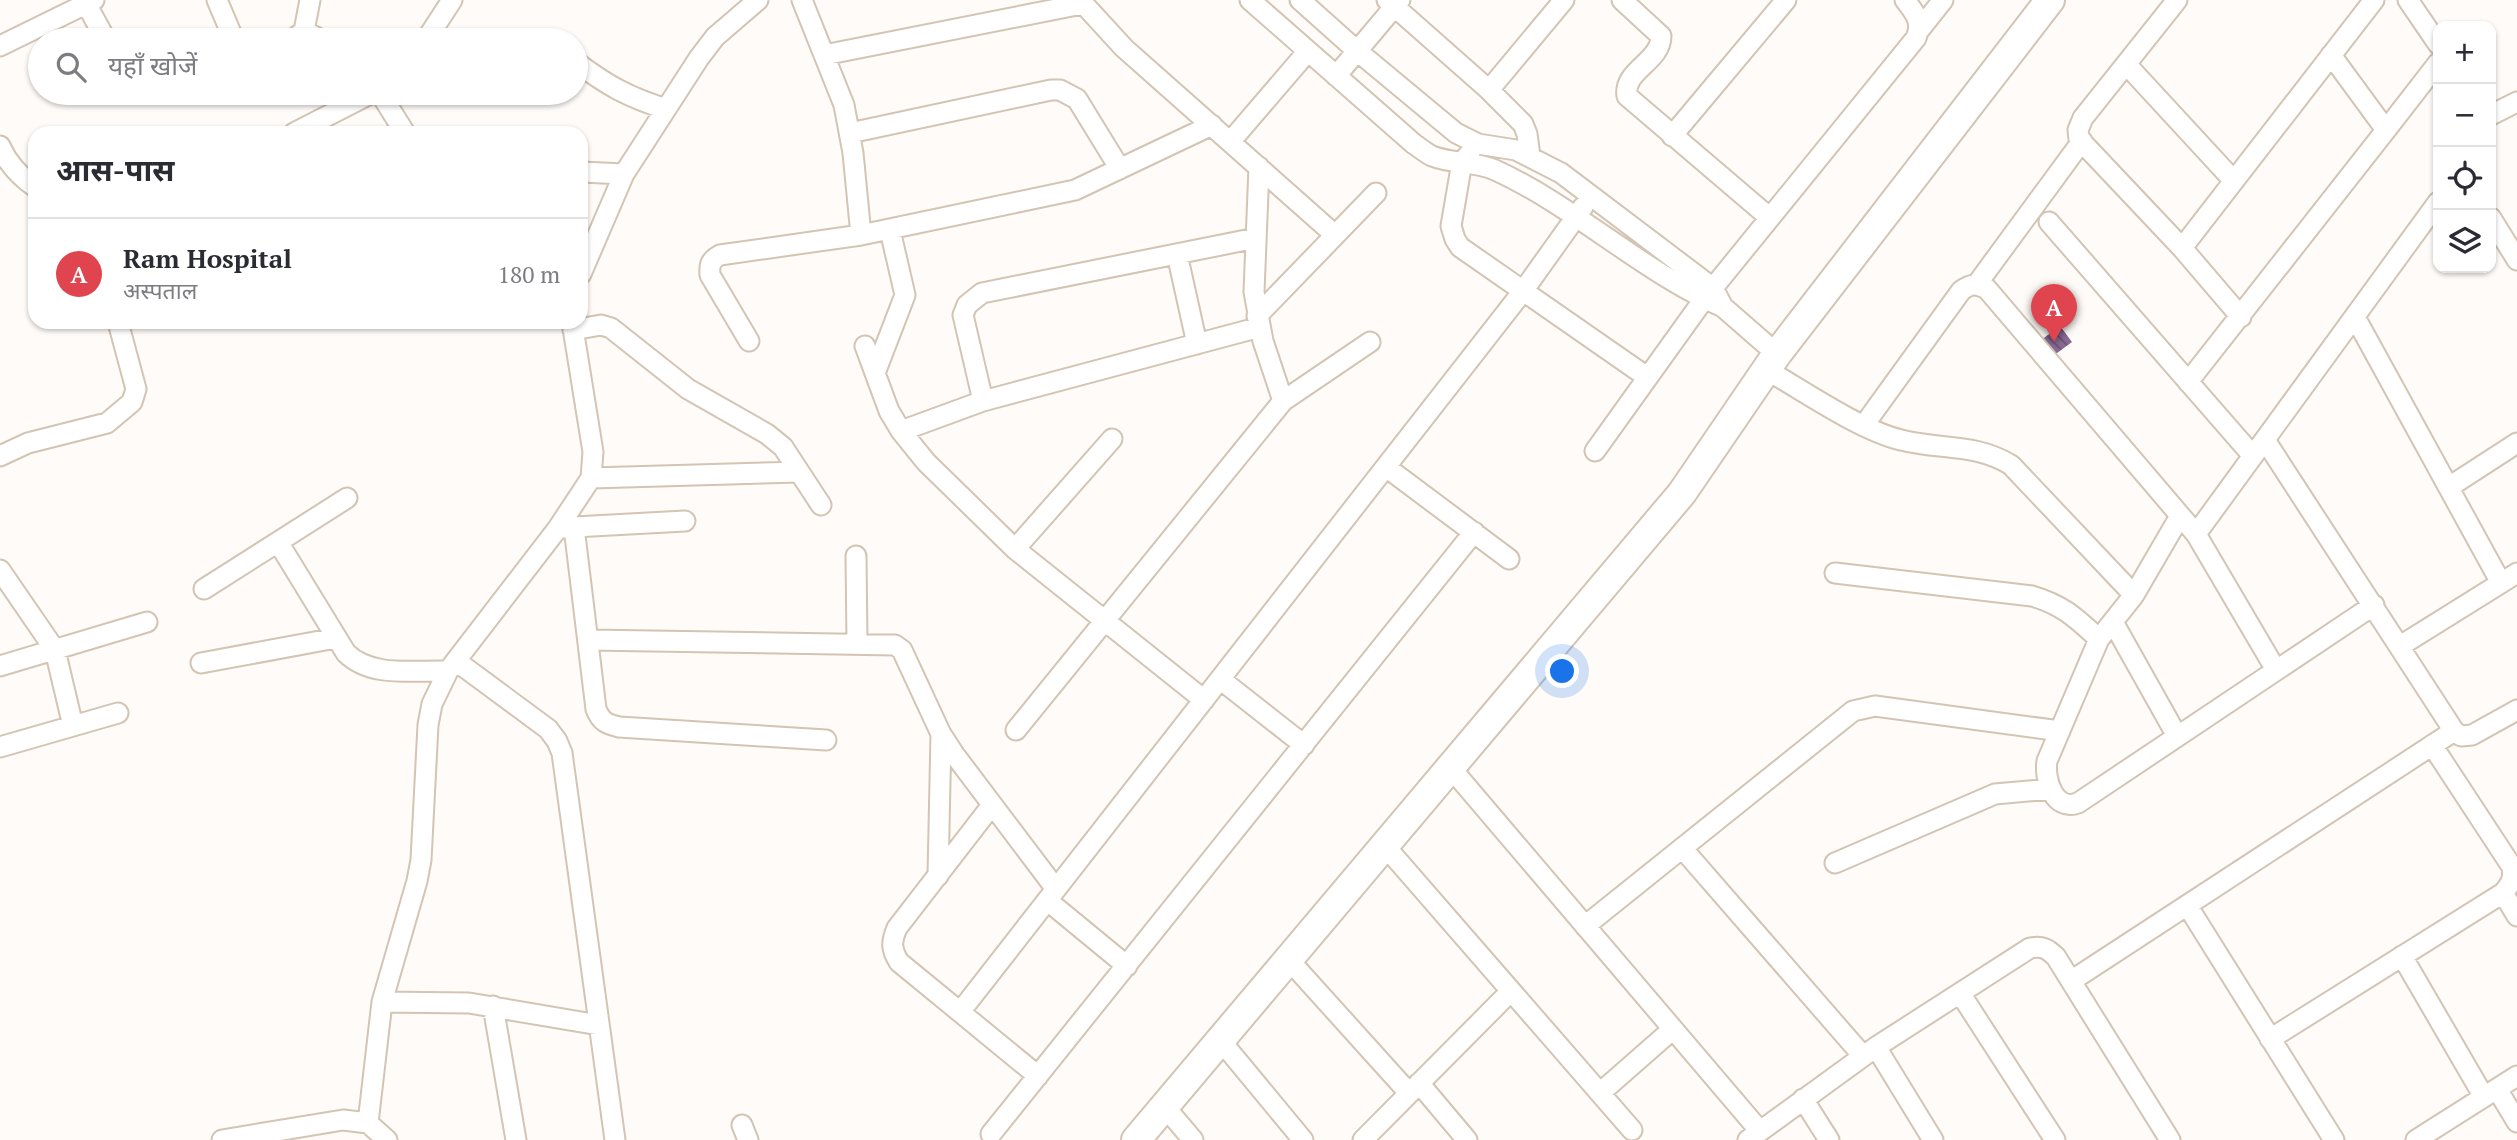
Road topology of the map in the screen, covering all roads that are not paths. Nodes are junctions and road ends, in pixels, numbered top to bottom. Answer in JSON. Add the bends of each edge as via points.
{"nodes":[{"id":1,"x":217,"y":0,"type":"edge"},
{"id":2,"x":310,"y":0,"type":"edge"},
{"id":3,"x":452,"y":0,"type":"edge"},
{"id":4,"x":758,"y":0,"type":"edge"},
{"id":5,"x":803,"y":0,"type":"edge"},
{"id":6,"x":1250,"y":0,"type":"edge"},
{"id":7,"x":1300,"y":0,"type":"edge"},
{"id":8,"x":1564,"y":0,"type":"edge"},
{"id":9,"x":1622,"y":0,"type":"edge"},
{"id":10,"x":1905,"y":0,"type":"edge"},
{"id":11,"x":1943,"y":0,"type":"edge"},
{"id":12,"x":2050,"y":0,"type":"edge"},
{"id":13,"x":2177,"y":0,"type":"edge"},
{"id":14,"x":2374,"y":0,"type":"edge"},
{"id":15,"x":2408,"y":0,"type":"edge"},
{"id":16,"x":88,"y":1,"type":"edge"},
{"id":17,"x":1081,"y":2,"type":"edge"},
{"id":18,"x":1394,"y":2,"type":"edge"},
{"id":19,"x":1777,"y":3,"type":"edge"},
{"id":20,"x":35,"y":28,"type":"edge"},
{"id":21,"x":100,"y":28,"type":"edge"},
{"id":22,"x":228,"y":28,"type":"edge"},
{"id":23,"x":301,"y":28,"type":"edge"},
{"id":24,"x":434,"y":28,"type":"edge"},
{"id":25,"x":1920,"y":29,"type":"junction"},
{"id":26,"x":28,"y":32,"type":"edge"},
{"id":27,"x":2433,"y":37,"type":"edge"},
{"id":28,"x":0,"y":46,"type":"edge"},
{"id":29,"x":1356,"y":50,"type":"junction"},
{"id":30,"x":1308,"y":51,"type":"junction"},
{"id":31,"x":824,"y":55,"type":"junction"},
{"id":32,"x":2332,"y":55,"type":"junction"},
{"id":33,"x":2126,"y":64,"type":"junction"},
{"id":34,"x":2433,"y":69,"type":"edge"},
{"id":35,"x":588,"y":71,"type":"edge"},
{"id":36,"x":1336,"y":76,"type":"junction"},
{"id":37,"x":1489,"y":90,"type":"junction"},
{"id":38,"x":2517,"y":102,"type":"edge"},
{"id":39,"x":346,"y":105,"type":"edge"},
{"id":40,"x":388,"y":105,"type":"edge"},
{"id":41,"x":666,"y":109,"type":"junction"},
{"id":42,"x":2496,"y":112,"type":"edge"},
{"id":43,"x":1212,"y":125,"type":"junction"},
{"id":44,"x":307,"y":126,"type":"edge"},
{"id":45,"x":401,"y":126,"type":"edge"},
{"id":46,"x":2385,"y":130,"type":"junction"},
{"id":47,"x":850,"y":133,"type":"junction"},
{"id":48,"x":1672,"y":136,"type":"junction"},
{"id":49,"x":2082,"y":141,"type":"junction"},
{"id":50,"x":1230,"y":142,"type":"junction"},
{"id":51,"x":1478,"y":144,"type":"junction"},
{"id":52,"x":0,"y":146,"type":"edge"},
{"id":53,"x":1530,"y":156,"type":"junction"},
{"id":54,"x":1462,"y":162,"type":"junction"},
{"id":55,"x":1259,"y":167,"type":"junction"},
{"id":56,"x":1120,"y":169,"type":"junction"},
{"id":57,"x":588,"y":172,"type":"edge"},
{"id":58,"x":624,"y":174,"type":"junction"},
{"id":59,"x":28,"y":181,"type":"edge"},
{"id":60,"x":2234,"y":181,"type":"junction"},
{"id":61,"x":1376,"y":192,"type":"dead end"},
{"id":62,"x":1592,"y":195,"type":"junction"},
{"id":63,"x":2433,"y":209,"type":"edge"},
{"id":64,"x":1577,"y":216,"type":"junction"},
{"id":65,"x":1770,"y":218,"type":"junction"},
{"id":66,"x":2049,"y":222,"type":"dead end"},
{"id":67,"x":2496,"y":226,"type":"edge"},
{"id":68,"x":890,"y":230,"type":"junction"},
{"id":69,"x":861,"y":235,"type":"junction"},
{"id":70,"x":1335,"y":235,"type":"junction"},
{"id":71,"x":1256,"y":238,"type":"junction"},
{"id":72,"x":2182,"y":248,"type":"junction"},
{"id":73,"x":1177,"y":254,"type":"junction"},
{"id":74,"x":588,"y":258,"type":"edge"},
{"id":75,"x":2517,"y":260,"type":"edge"},
{"id":76,"x":1977,"y":285,"type":"junction"},
{"id":77,"x":1523,"y":291,"type":"junction"},
{"id":78,"x":1709,"y":294,"type":"junction"},
{"id":79,"x":2241,"y":317,"type":"junction"},
{"id":80,"x":2355,"y":317,"type":"junction"},
{"id":81,"x":1259,"y":321,"type":"junction"},
{"id":82,"x":588,"y":325,"type":"edge"},
{"id":83,"x":120,"y":329,"type":"edge"},
{"id":84,"x":572,"y":329,"type":"edge"},
{"id":85,"x":749,"y":341,"type":"dead end"},
{"id":86,"x":1370,"y":342,"type":"dead end"},
{"id":87,"x":1197,"y":344,"type":"junction"},
{"id":88,"x":865,"y":346,"type":"dead end"},
{"id":89,"x":1772,"y":362,"type":"junction"},
{"id":90,"x":875,"y":373,"type":"junction"},
{"id":91,"x":1647,"y":377,"type":"junction"},
{"id":92,"x":2188,"y":382,"type":"junction"},
{"id":93,"x":983,"y":401,"type":"junction"},
{"id":94,"x":1283,"y":401,"type":"junction"},
{"id":95,"x":1864,"y":425,"type":"junction"},
{"id":96,"x":901,"y":431,"type":"junction"},
{"id":97,"x":1112,"y":439,"type":"dead end"},
{"id":98,"x":2265,"y":440,"type":"junction"},
{"id":99,"x":2517,"y":443,"type":"edge"},
{"id":100,"x":1595,"y":451,"type":"dead end"},
{"id":101,"x":0,"y":456,"type":"edge"},
{"id":102,"x":2253,"y":457,"type":"junction"},
{"id":103,"x":1386,"y":467,"type":"junction"},
{"id":104,"x":799,"y":472,"type":"junction"},
{"id":105,"x":590,"y":478,"type":"junction"},
{"id":106,"x":2449,"y":487,"type":"junction"},
{"id":107,"x":347,"y":498,"type":"dead end"},
{"id":108,"x":821,"y":505,"type":"dead end"},
{"id":109,"x":2180,"y":516,"type":"junction"},
{"id":110,"x":685,"y":521,"type":"dead end"},
{"id":111,"x":566,"y":528,"type":"junction"},
{"id":112,"x":1474,"y":532,"type":"junction"},
{"id":113,"x":2196,"y":534,"type":"junction"},
{"id":114,"x":278,"y":542,"type":"junction"},
{"id":115,"x":1015,"y":549,"type":"junction"},
{"id":116,"x":856,"y":555,"type":"dead end"},
{"id":117,"x":1509,"y":559,"type":"dead end"},
{"id":118,"x":0,"y":570,"type":"edge"},
{"id":119,"x":1835,"y":573,"type":"dead end"},
{"id":120,"x":2509,"y":578,"type":"edge"},
{"id":121,"x":204,"y":589,"type":"dead end"},
{"id":122,"x":2134,"y":595,"type":"junction"},
{"id":123,"x":2374,"y":605,"type":"junction"},
{"id":124,"x":1104,"y":621,"type":"junction"},
{"id":125,"x":147,"y":622,"type":"dead end"},
{"id":126,"x":2113,"y":622,"type":"junction"},
{"id":127,"x":336,"y":638,"type":"junction"},
{"id":128,"x":2099,"y":639,"type":"junction"},
{"id":129,"x":588,"y":640,"type":"junction"},
{"id":130,"x":857,"y":643,"type":"junction"},
{"id":131,"x":2400,"y":646,"type":"junction"},
{"id":132,"x":55,"y":650,"type":"junction"},
{"id":133,"x":201,"y":663,"type":"dead end"},
{"id":134,"x":0,"y":666,"type":"edge"},
{"id":135,"x":452,"y":666,"type":"junction"},
{"id":136,"x":2276,"y":670,"type":"junction"},
{"id":137,"x":1220,"y":679,"type":"junction"},
{"id":138,"x":1204,"y":700,"type":"junction"},
{"id":139,"x":2517,"y":710,"type":"edge"},
{"id":140,"x":118,"y":713,"type":"dead end"},
{"id":141,"x":73,"y":726,"type":"junction"},
{"id":142,"x":1016,"y":730,"type":"dead end"},
{"id":143,"x":2060,"y":731,"type":"junction"},
{"id":144,"x":2454,"y":731,"type":"junction"},
{"id":145,"x":941,"y":734,"type":"junction"},
{"id":146,"x":2177,"y":736,"type":"junction"},
{"id":147,"x":826,"y":740,"type":"dead end"},
{"id":148,"x":1304,"y":745,"type":"junction"},
{"id":149,"x":2432,"y":745,"type":"junction"},
{"id":150,"x":0,"y":747,"type":"edge"},
{"id":151,"x":1450,"y":768,"type":"junction"},
{"id":152,"x":2051,"y":789,"type":"junction"},
{"id":153,"x":992,"y":805,"type":"junction"},
{"id":154,"x":1385,"y":846,"type":"junction"},
{"id":155,"x":1682,"y":848,"type":"junction"},
{"id":156,"x":1835,"y":863,"type":"dead end"},
{"id":157,"x":938,"y":876,"type":"junction"},
{"id":158,"x":2511,"y":884,"type":"edge"},
{"id":159,"x":1052,"y":895,"type":"junction"},
{"id":160,"x":2187,"y":905,"type":"junction"},
{"id":161,"x":2517,"y":916,"type":"edge"},
{"id":162,"x":1585,"y":926,"type":"junction"},
{"id":163,"x":2402,"y":956,"type":"junction"},
{"id":164,"x":1289,"y":960,"type":"junction"},
{"id":165,"x":1127,"y":965,"type":"junction"},
{"id":166,"x":2071,"y":981,"type":"junction"},
{"id":167,"x":1511,"y":991,"type":"junction"},
{"id":168,"x":1960,"y":993,"type":"junction"},
{"id":169,"x":382,"y":1002,"type":"junction"},
{"id":170,"x":493,"y":1006,"type":"junction"},
{"id":171,"x":960,"y":1012,"type":"junction"},
{"id":172,"x":599,"y":1025,"type":"junction"},
{"id":173,"x":1673,"y":1029,"type":"junction"},
{"id":174,"x":2270,"y":1039,"type":"junction"},
{"id":175,"x":1222,"y":1041,"type":"junction"},
{"id":176,"x":1870,"y":1051,"type":"junction"},
{"id":177,"x":1038,"y":1076,"type":"junction"},
{"id":178,"x":2517,"y":1076,"type":"edge"},
{"id":179,"x":1414,"y":1088,"type":"junction"},
{"id":180,"x":1600,"y":1093,"type":"junction"},
{"id":181,"x":2491,"y":1093,"type":"junction"},
{"id":182,"x":1803,"y":1099,"type":"junction"},
{"id":183,"x":1165,"y":1107,"type":"junction"},
{"id":184,"x":368,"y":1122,"type":"junction"},
{"id":185,"x":2517,"y":1122,"type":"edge"},
{"id":186,"x":1632,"y":1130,"type":"dead end"},
{"id":187,"x":992,"y":1135,"type":"dead end"},
{"id":188,"x":1754,"y":1135,"type":"edge"},
{"id":189,"x":222,"y":1140,"type":"edge"},
{"id":190,"x":387,"y":1140,"type":"edge"},
{"id":191,"x":516,"y":1140,"type":"edge"},
{"id":192,"x":615,"y":1140,"type":"edge"},
{"id":193,"x":1136,"y":1140,"type":"edge"},
{"id":194,"x":1193,"y":1140,"type":"edge"},
{"id":195,"x":1303,"y":1140,"type":"edge"},
{"id":196,"x":1363,"y":1140,"type":"edge"},
{"id":197,"x":1467,"y":1140,"type":"edge"},
{"id":198,"x":1829,"y":1140,"type":"edge"},
{"id":199,"x":1933,"y":1140,"type":"edge"},
{"id":200,"x":2055,"y":1140,"type":"edge"},
{"id":201,"x":2170,"y":1140,"type":"edge"},
{"id":202,"x":2334,"y":1140,"type":"edge"},
{"id":203,"x":2417,"y":1140,"type":"edge"}],
"edges":[{"from":1,"to":22,"type":"street"},
{"from":2,"to":23,"type":"street"},
{"from":3,"to":24,"type":"street"},
{"from":4,"to":41,"type":"street","via":[[715,37]]},
{"from":5,"to":31,"type":"street"},
{"from":6,"to":30,"type":"street"},
{"from":7,"to":29,"type":"street"},
{"from":8,"to":37,"type":"street"},
{"from":9,"to":48,"type":"street","via":[[1661,36],[1658,50],[1629,82],[1627,96]]},
{"from":10,"to":25,"type":"street"},
{"from":11,"to":25,"type":"street"},
{"from":12,"to":89,"type":"street"},
{"from":13,"to":33,"type":"street"},
{"from":14,"to":32,"type":"street"},
{"from":15,"to":27,"type":"street"},
{"from":16,"to":20,"type":"street"},
{"from":16,"to":21,"type":"street"},
{"from":17,"to":31,"type":"street"},
{"from":17,"to":43,"type":"street","via":[[1124,48]]},
{"from":18,"to":29,"type":"street"},
{"from":18,"to":37,"type":"street"},
{"from":19,"to":48,"type":"street"},
{"from":25,"to":65,"type":"street"},
{"from":26,"to":28,"type":"street"},
{"from":29,"to":36,"type":"street"},
{"from":29,"to":51,"type":"street","via":[[1456,132]]},
{"from":30,"to":36,"type":"street"},
{"from":30,"to":50,"type":"street"},
{"from":31,"to":47,"type":"street"},
{"from":32,"to":46,"type":"street"},
{"from":32,"to":60,"type":"street"},
{"from":33,"to":49,"type":"street","via":[[2083,118],[2078,130]]},
{"from":33,"to":60,"type":"street"},
{"from":34,"to":46,"type":"street"},
{"from":35,"to":41,"type":"street","via":[[638,101]]},
{"from":36,"to":54,"type":"street","via":[[1431,156]]},
{"from":37,"to":53,"type":"street","via":[[1522,124]]},
{"from":38,"to":42,"type":"street"},
{"from":39,"to":44,"type":"street"},
{"from":40,"to":45,"type":"street"},
{"from":41,"to":58,"type":"street"},
{"from":43,"to":50,"type":"street"},
{"from":43,"to":56,"type":"street"},
{"from":46,"to":79,"type":"street"},
{"from":47,"to":56,"type":"street","via":[[1060,90],[1077,99]]},
{"from":47,"to":69,"type":"street"},
{"from":48,"to":65,"type":"street"},
{"from":49,"to":72,"type":"street"},
{"from":49,"to":76,"type":"street"},
{"from":50,"to":55,"type":"street"},
{"from":51,"to":53,"type":"street"},
{"from":51,"to":54,"type":"street"},
{"from":52,"to":59,"type":"street","via":[[6,160]]},
{"from":53,"to":62,"type":"street"},
{"from":54,"to":64,"type":"street","via":[[1493,169]]},
{"from":54,"to":77,"type":"street","via":[[1451,226],[1455,239]]},
{"from":55,"to":70,"type":"street"},
{"from":55,"to":71,"type":"street"},
{"from":56,"to":68,"type":"street","via":[[1053,196]]},
{"from":57,"to":58,"type":"street"},
{"from":58,"to":74,"type":"street"},
{"from":60,"to":72,"type":"street"},
{"from":61,"to":70,"type":"street"},
{"from":62,"to":64,"type":"street"},
{"from":62,"to":78,"type":"street"},
{"from":63,"to":80,"type":"street"},
{"from":64,"to":77,"type":"street"},
{"from":64,"to":78,"type":"street","via":[[1631,254]]},
{"from":65,"to":78,"type":"street"},
{"from":66,"to":92,"type":"street"},
{"from":67,"to":75,"type":"street"},
{"from":68,"to":69,"type":"street"},
{"from":68,"to":90,"type":"street","via":[[905,295]]},
{"from":69,"to":85,"type":"street","via":[[720,255],[712,260],[710,275]]},
{"from":70,"to":81,"type":"street"},
{"from":71,"to":73,"type":"street"},
{"from":71,"to":81,"type":"street","via":[[1254,292]]},
{"from":72,"to":79,"type":"street"},
{"from":73,"to":87,"type":"street"},
{"from":73,"to":93,"type":"street","via":[[973,298],[963,315]]},
{"from":76,"to":95,"type":"street","via":[[1961,291]]},
{"from":76,"to":109,"type":"street","via":[[1987,289]]},
{"from":77,"to":91,"type":"street"},
{"from":77,"to":103,"type":"street"},
{"from":78,"to":89,"type":"street","via":[[1750,331]]},
{"from":78,"to":91,"type":"street"},
{"from":79,"to":92,"type":"street"},
{"from":80,"to":98,"type":"street"},
{"from":80,"to":106,"type":"street"},
{"from":81,"to":87,"type":"street"},
{"from":81,"to":94,"type":"street"},
{"from":82,"to":104,"type":"street","via":[[601,325],[619,333],[688,389],[768,434]]},
{"from":83,"to":101,"type":"street","via":[[135,389],[132,402],[107,422],[28,443]]},
{"from":84,"to":105,"type":"street","via":[[593,452]]},
{"from":86,"to":94,"type":"street"},
{"from":87,"to":93,"type":"street"},
{"from":88,"to":90,"type":"street"},
{"from":89,"to":95,"type":"street"},
{"from":89,"to":151,"type":"street","via":[[1682,494]]},
{"from":90,"to":96,"type":"street"},
{"from":91,"to":100,"type":"street"},
{"from":92,"to":102,"type":"street"},
{"from":93,"to":96,"type":"street"},
{"from":94,"to":124,"type":"street"},
{"from":95,"to":122,"type":"street","via":[[1902,441],[1971,449],[2011,465]]},
{"from":96,"to":115,"type":"street","via":[[926,462]]},
{"from":97,"to":115,"type":"street"},
{"from":98,"to":102,"type":"street"},
{"from":98,"to":123,"type":"street"},
{"from":99,"to":106,"type":"street"},
{"from":102,"to":113,"type":"street"},
{"from":103,"to":112,"type":"street"},
{"from":103,"to":137,"type":"street"},
{"from":104,"to":105,"type":"street"},
{"from":104,"to":108,"type":"street"},
{"from":105,"to":111,"type":"street"},
{"from":106,"to":120,"type":"street"},
{"from":107,"to":114,"type":"street"},
{"from":109,"to":113,"type":"street"},
{"from":109,"to":122,"type":"street"},
{"from":110,"to":111,"type":"street"},
{"from":111,"to":129,"type":"street"},
{"from":111,"to":135,"type":"street"},
{"from":112,"to":117,"type":"street"},
{"from":112,"to":148,"type":"street"},
{"from":113,"to":136,"type":"street"},
{"from":114,"to":121,"type":"street"},
{"from":114,"to":127,"type":"street"},
{"from":115,"to":124,"type":"street"},
{"from":116,"to":130,"type":"street"},
{"from":118,"to":132,"type":"street"},
{"from":119,"to":128,"type":"street","via":[[2032,596],[2071,612]]},
{"from":120,"to":131,"type":"street"},
{"from":122,"to":126,"type":"street"},
{"from":123,"to":131,"type":"street"},
{"from":123,"to":136,"type":"street"},
{"from":124,"to":138,"type":"street"},
{"from":124,"to":142,"type":"street"},
{"from":125,"to":132,"type":"street"},
{"from":126,"to":128,"type":"street"},
{"from":126,"to":146,"type":"street"},
{"from":127,"to":133,"type":"street"},
{"from":127,"to":135,"type":"street","via":[[345,653],[377,670]]},
{"from":128,"to":143,"type":"street"},
{"from":129,"to":130,"type":"street"},
{"from":129,"to":147,"type":"street","via":[[596,709],[606,723]]},
{"from":130,"to":145,"type":"street","via":[[895,645],[902,650]]},
{"from":131,"to":144,"type":"street"},
{"from":132,"to":134,"type":"street"},
{"from":132,"to":141,"type":"street"},
{"from":135,"to":169,"type":"street","via":[[432,704],[417,881]]},
{"from":135,"to":172,"type":"street","via":[[548,729],[557,741],[564,763]]},
{"from":136,"to":146,"type":"street"},
{"from":137,"to":138,"type":"street"},
{"from":137,"to":148,"type":"street"},
{"from":138,"to":159,"type":"street"},
{"from":139,"to":144,"type":"street","via":[[2472,735]]},
{"from":140,"to":141,"type":"street"},
{"from":141,"to":150,"type":"street"},
{"from":143,"to":152,"type":"street","via":[[2045,771]]},
{"from":143,"to":155,"type":"street","via":[[1875,706],[1853,711]]},
{"from":144,"to":149,"type":"street"},
{"from":145,"to":153,"type":"street"},
{"from":145,"to":157,"type":"street"},
{"from":146,"to":152,"type":"street","via":[[2071,806]]},
{"from":148,"to":165,"type":"street"},
{"from":149,"to":158,"type":"street","via":[[2512,867]]},
{"from":149,"to":160,"type":"street"},
{"from":151,"to":154,"type":"street"},
{"from":151,"to":162,"type":"street"},
{"from":152,"to":156,"type":"street","via":[[1995,794]]},
{"from":153,"to":157,"type":"street"},
{"from":153,"to":159,"type":"street"},
{"from":154,"to":164,"type":"street"},
{"from":154,"to":167,"type":"street"},
{"from":155,"to":162,"type":"street"},
{"from":155,"to":176,"type":"street"},
{"from":157,"to":171,"type":"street","via":[[897,928],[892,950],[899,962]]},
{"from":158,"to":161,"type":"street"},
{"from":158,"to":163,"type":"street"},
{"from":159,"to":165,"type":"street"},
{"from":159,"to":171,"type":"street"},
{"from":160,"to":166,"type":"street"},
{"from":160,"to":174,"type":"street"},
{"from":162,"to":173,"type":"street"},
{"from":163,"to":174,"type":"street"},
{"from":163,"to":181,"type":"street"},
{"from":164,"to":175,"type":"street"},
{"from":164,"to":179,"type":"street"},
{"from":165,"to":177,"type":"street"},
{"from":166,"to":168,"type":"street","via":[[2056,957],[2041,946],[2030,948]]},
{"from":166,"to":201,"type":"street"},
{"from":167,"to":179,"type":"street"},
{"from":167,"to":180,"type":"street"},
{"from":168,"to":176,"type":"street"},
{"from":168,"to":200,"type":"street"},
{"from":169,"to":170,"type":"street"},
{"from":169,"to":184,"type":"street"},
{"from":170,"to":172,"type":"street"},
{"from":170,"to":191,"type":"street"},
{"from":171,"to":177,"type":"street"},
{"from":172,"to":192,"type":"street"},
{"from":173,"to":180,"type":"street"},
{"from":173,"to":188,"type":"street"},
{"from":174,"to":202,"type":"street"},
{"from":175,"to":183,"type":"street"},
{"from":175,"to":195,"type":"street"},
{"from":176,"to":182,"type":"street"},
{"from":176,"to":199,"type":"street"},
{"from":177,"to":187,"type":"street"},
{"from":178,"to":181,"type":"street"},
{"from":179,"to":196,"type":"street"},
{"from":179,"to":197,"type":"street"},
{"from":180,"to":186,"type":"street"},
{"from":181,"to":185,"type":"street"},
{"from":181,"to":203,"type":"street"},
{"from":182,"to":188,"type":"street"},
{"from":182,"to":198,"type":"street"},
{"from":183,"to":193,"type":"street"},
{"from":183,"to":194,"type":"street"},
{"from":184,"to":189,"type":"street","via":[[343,1120]]},
{"from":184,"to":190,"type":"street"}]}
